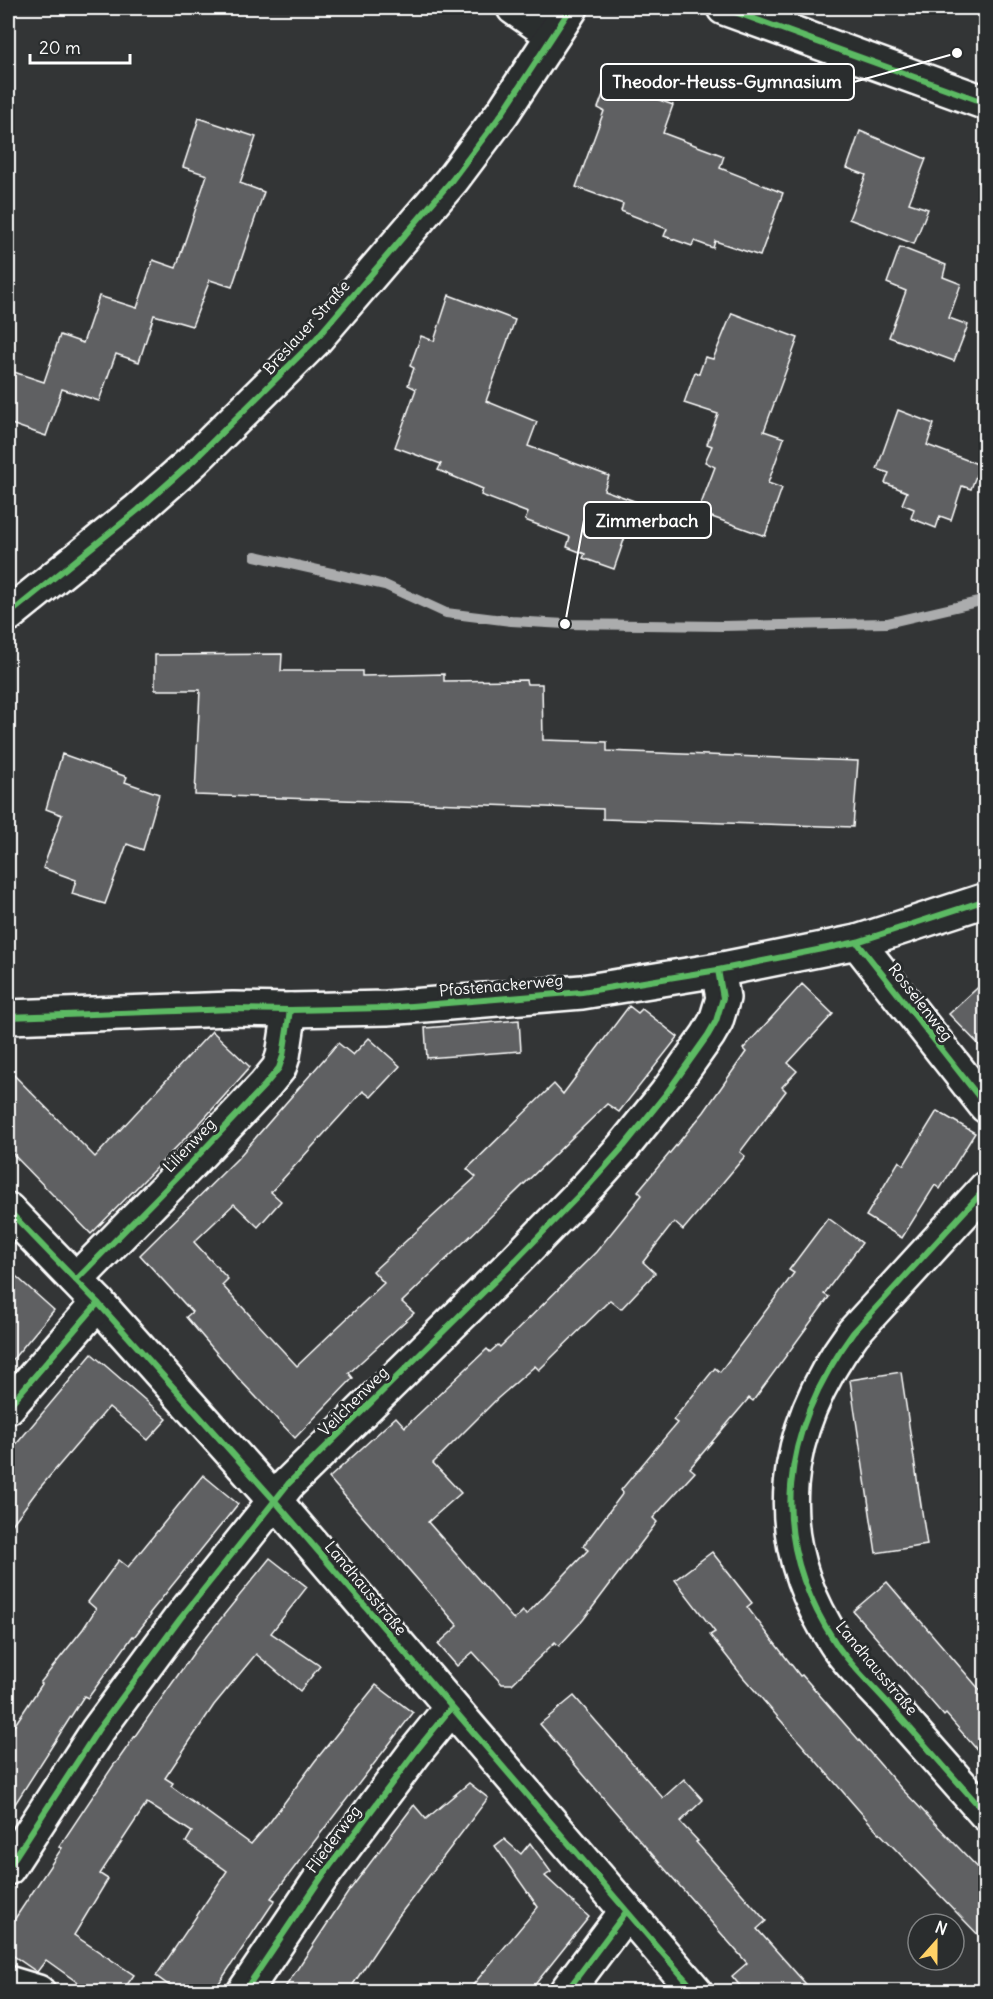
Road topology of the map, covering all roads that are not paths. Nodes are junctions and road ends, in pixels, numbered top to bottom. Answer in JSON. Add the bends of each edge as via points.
{"nodes":[{"id":1,"x":514,"y":8,"type":"edge"},
{"id":2,"x":571,"y":8,"type":"edge"},
{"id":3,"x":724,"y":8,"type":"edge"},
{"id":4,"x":554,"y":35,"type":"junction"},
{"id":5,"x":986,"y":103,"type":"edge"},
{"id":6,"x":8,"y":615,"type":"edge"},
{"id":7,"x":986,"y":900,"type":"edge"},
{"id":8,"x":857,"y":942,"type":"junction"},
{"id":9,"x":718,"y":970,"type":"junction"},
{"id":10,"x":290,"y":1010,"type":"junction"},
{"id":11,"x":8,"y":1017,"type":"edge"},
{"id":12,"x":986,"y":1106,"type":"edge"},
{"id":13,"x":986,"y":1188,"type":"edge"},
{"id":14,"x":8,"y":1210,"type":"edge"},
{"id":15,"x":75,"y":1280,"type":"junction"},
{"id":16,"x":98,"y":1303,"type":"junction"},
{"id":17,"x":8,"y":1407,"type":"edge"},
{"id":18,"x":275,"y":1501,"type":"junction"},
{"id":19,"x":451,"y":1708,"type":"junction"},
{"id":20,"x":986,"y":1814,"type":"edge"},
{"id":21,"x":8,"y":1868,"type":"edge"},
{"id":22,"x":626,"y":1911,"type":"junction"},
{"id":23,"x":8,"y":1983,"type":"edge"},
{"id":24,"x":38,"y":1992,"type":"edge"},
{"id":25,"x":244,"y":1992,"type":"edge"},
{"id":26,"x":566,"y":1992,"type":"edge"},
{"id":27,"x":696,"y":1992,"type":"edge"}],
"edges":[{"from":1,"to":4,"type":"street"},
{"from":2,"to":4,"type":"street","name":"Breslauer Straße"},
{"from":3,"to":5,"type":"street"},
{"from":4,"to":6,"type":"street","name":"Breslauer Straße","via":[[452,180],[315,340],[185,468]]},
{"from":7,"to":8,"type":"street","name":"Pfostenackerweg"},
{"from":8,"to":9,"type":"street","name":"Pfostenackerweg"},
{"from":8,"to":12,"type":"street","name":"Rosselenweg"},
{"from":9,"to":10,"type":"street","name":"Pfostenackerweg","via":[[551,995],[387,1008]]},
{"from":9,"to":18,"type":"street","name":"Veilchenweg","via":[[723,998],[716,1022],[624,1146]]},
{"from":10,"to":11,"type":"street","name":"Pfostenackerweg"},
{"from":10,"to":15,"type":"street","name":"Lilienweg","via":[[279,1068]]},
{"from":13,"to":20,"type":"street","name":"Landhausstraße","via":[[837,1354],[807,1412],[797,1442],[790,1506],[799,1568],[809,1596],[836,1645]]},
{"from":14,"to":15,"type":"street","name":"Landhausstraße"},
{"from":15,"to":16,"type":"street","name":"Landhausstraße"},
{"from":16,"to":17,"type":"street"},
{"from":16,"to":18,"type":"street","name":"Landhausstraße"},
{"from":18,"to":19,"type":"street","name":"Landhausstraße"},
{"from":18,"to":21,"type":"street","name":"Veilchenweg","via":[[180,1619],[98,1730]]},
{"from":19,"to":22,"type":"street","name":"Landhausstraße"},
{"from":19,"to":25,"type":"street","name":"Fliederweg","via":[[321,1878]]},
{"from":22,"to":26,"type":"street"},
{"from":22,"to":27,"type":"street","name":"Landhausstraße"},
{"from":23,"to":24,"type":"street"}]}
